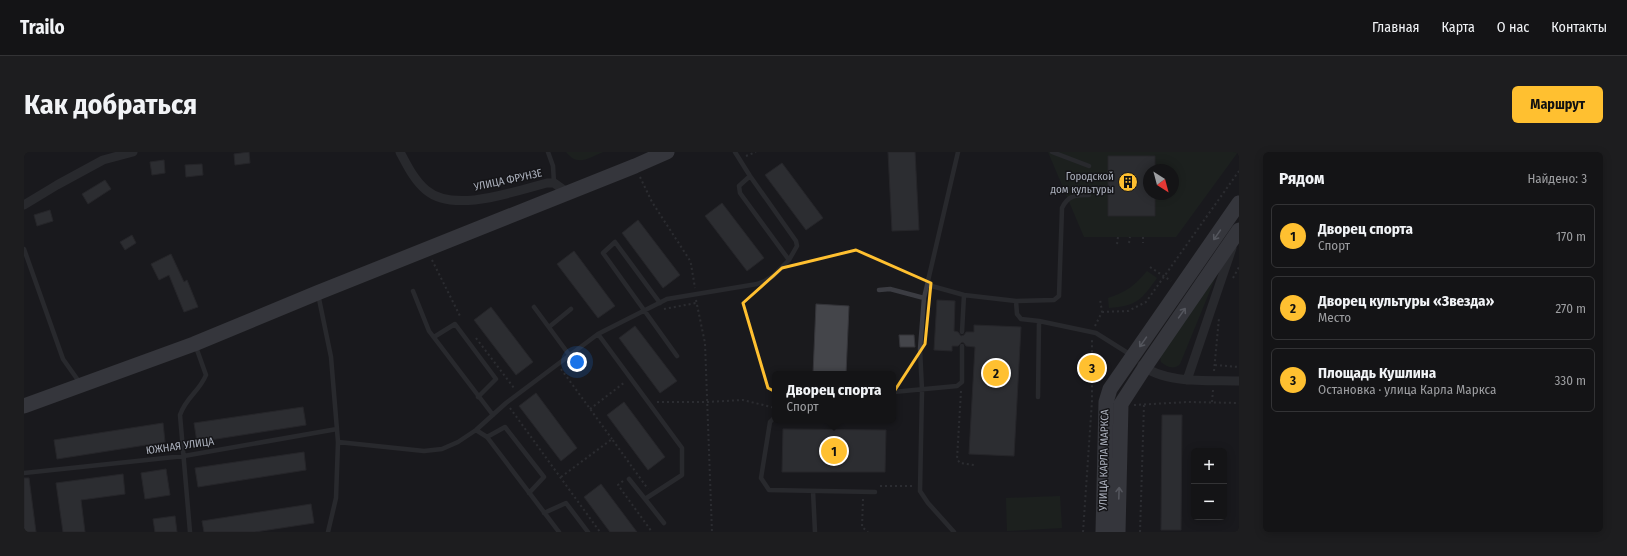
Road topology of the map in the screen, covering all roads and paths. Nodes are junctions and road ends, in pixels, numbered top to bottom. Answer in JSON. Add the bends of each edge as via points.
{"nodes":[{"id":1,"x":133,"y":152,"type":"edge"},
{"id":2,"x":400,"y":152,"type":"edge"},
{"id":3,"x":548,"y":152,"type":"edge"},
{"id":4,"x":667,"y":152,"type":"edge"},
{"id":5,"x":736,"y":152,"type":"edge"},
{"id":6,"x":756,"y":152,"type":"edge"},
{"id":7,"x":958,"y":152,"type":"edge"},
{"id":8,"x":1052,"y":152,"type":"edge"},
{"id":9,"x":739,"y":159,"type":"junction"},
{"id":10,"x":635,"y":166,"type":"junction"},
{"id":11,"x":1089,"y":166,"type":"dead end"},
{"id":12,"x":1239,"y":171,"type":"edge"},
{"id":13,"x":750,"y":176,"type":"junction"},
{"id":14,"x":554,"y":183,"type":"junction"},
{"id":15,"x":568,"y":193,"type":"junction"},
{"id":16,"x":1089,"y":195,"type":"dead end"},
{"id":17,"x":1239,"y":203,"type":"edge"},
{"id":18,"x":24,"y":206,"type":"edge"},
{"id":19,"x":1238,"y":232,"type":"edge"},
{"id":20,"x":1118,"y":237,"type":"dead end"},
{"id":21,"x":1130,"y":237,"type":"dead end"},
{"id":22,"x":1143,"y":237,"type":"dead end"},
{"id":23,"x":1143,"y":243,"type":"dead end"},
{"id":24,"x":1117,"y":244,"type":"dead end"},
{"id":25,"x":1129,"y":244,"type":"dead end"},
{"id":26,"x":24,"y":249,"type":"edge"},
{"id":27,"x":427,"y":250,"type":"junction"},
{"id":28,"x":789,"y":260,"type":"junction"},
{"id":29,"x":1150,"y":267,"type":"dead end"},
{"id":30,"x":1164,"y":276,"type":"junction"},
{"id":31,"x":928,"y":285,"type":"junction"},
{"id":32,"x":879,"y":290,"type":"dead end"},
{"id":33,"x":413,"y":291,"type":"dead end"},
{"id":34,"x":317,"y":293,"type":"junction"},
{"id":35,"x":695,"y":293,"type":"junction"},
{"id":36,"x":964,"y":295,"type":"junction"},
{"id":37,"x":924,"y":298,"type":"junction"},
{"id":38,"x":1100,"y":299,"type":"dead end"},
{"id":39,"x":1016,"y":301,"type":"junction"},
{"id":40,"x":660,"y":303,"type":"junction"},
{"id":41,"x":696,"y":303,"type":"junction"},
{"id":42,"x":534,"y":307,"type":"dead end"},
{"id":43,"x":571,"y":309,"type":"dead end"},
{"id":44,"x":644,"y":311,"type":"junction"},
{"id":45,"x":1102,"y":312,"type":"junction"},
{"id":46,"x":463,"y":321,"type":"dead end"},
{"id":47,"x":1039,"y":321,"type":"junction"},
{"id":48,"x":549,"y":327,"type":"junction"},
{"id":49,"x":962,"y":332,"type":"dead end"},
{"id":50,"x":1092,"y":332,"type":"junction"},
{"id":51,"x":472,"y":333,"type":"dead end"},
{"id":52,"x":598,"y":334,"type":"junction"},
{"id":53,"x":434,"y":337,"type":"junction"},
{"id":54,"x":194,"y":344,"type":"junction"},
{"id":55,"x":962,"y":346,"type":"dead end"},
{"id":56,"x":570,"y":356,"type":"junction"},
{"id":57,"x":677,"y":356,"type":"dead end"},
{"id":58,"x":1133,"y":357,"type":"junction"},
{"id":59,"x":558,"y":365,"type":"junction"},
{"id":60,"x":1215,"y":365,"type":"dead end"},
{"id":61,"x":1144,"y":367,"type":"junction"},
{"id":62,"x":1239,"y":367,"type":"edge"},
{"id":63,"x":630,"y":378,"type":"junction"},
{"id":64,"x":1187,"y":380,"type":"junction"},
{"id":65,"x":1239,"y":381,"type":"edge"},
{"id":66,"x":962,"y":382,"type":"junction"},
{"id":67,"x":82,"y":385,"type":"junction"},
{"id":68,"x":922,"y":390,"type":"junction"},
{"id":69,"x":896,"y":392,"type":"edge"},
{"id":70,"x":519,"y":394,"type":"junction"},
{"id":71,"x":478,"y":397,"type":"junction"},
{"id":72,"x":1038,"y":397,"type":"dead end"},
{"id":73,"x":1102,"y":398,"type":"junction"},
{"id":74,"x":648,"y":402,"type":"junction"},
{"id":75,"x":707,"y":402,"type":"junction"},
{"id":76,"x":506,"y":403,"type":"junction"},
{"id":77,"x":1239,"y":403,"type":"edge"},
{"id":78,"x":1121,"y":404,"type":"junction"},
{"id":79,"x":1144,"y":405,"type":"junction"},
{"id":80,"x":24,"y":406,"type":"edge"},
{"id":81,"x":772,"y":407,"type":"edge"},
{"id":82,"x":590,"y":409,"type":"junction"},
{"id":83,"x":493,"y":415,"type":"junction"},
{"id":84,"x":772,"y":420,"type":"edge"},
{"id":85,"x":337,"y":429,"type":"junction"},
{"id":86,"x":476,"y":430,"type":"junction"},
{"id":87,"x":487,"y":437,"type":"junction"},
{"id":88,"x":612,"y":439,"type":"junction"},
{"id":89,"x":338,"y":442,"type":"junction"},
{"id":90,"x":184,"y":456,"type":"junction"},
{"id":91,"x":974,"y":465,"type":"dead end"},
{"id":92,"x":636,"y":472,"type":"junction"},
{"id":93,"x":24,"y":473,"type":"edge"},
{"id":94,"x":561,"y":477,"type":"junction"},
{"id":95,"x":627,"y":479,"type":"junction"},
{"id":96,"x":879,"y":486,"type":"dead end"},
{"id":97,"x":913,"y":486,"type":"dead end"},
{"id":98,"x":813,"y":491,"type":"junction"},
{"id":99,"x":864,"y":492,"type":"junction"},
{"id":100,"x":875,"y":492,"type":"dead end"},
{"id":101,"x":529,"y":493,"type":"junction"},
{"id":102,"x":652,"y":495,"type":"junction"},
{"id":103,"x":645,"y":499,"type":"junction"},
{"id":104,"x":544,"y":513,"type":"junction"},
{"id":105,"x":664,"y":523,"type":"dead end"},
{"id":106,"x":190,"y":532,"type":"edge"},
{"id":107,"x":328,"y":532,"type":"edge"},
{"id":108,"x":559,"y":532,"type":"edge"},
{"id":109,"x":588,"y":532,"type":"edge"},
{"id":110,"x":600,"y":532,"type":"edge"},
{"id":111,"x":652,"y":532,"type":"edge"},
{"id":112,"x":712,"y":532,"type":"edge"},
{"id":113,"x":815,"y":532,"type":"edge"},
{"id":114,"x":868,"y":532,"type":"edge"},
{"id":115,"x":954,"y":532,"type":"edge"},
{"id":116,"x":1083,"y":532,"type":"edge"},
{"id":117,"x":1103,"y":532,"type":"edge"},
{"id":118,"x":1118,"y":532,"type":"edge"},
{"id":119,"x":1140,"y":532,"type":"edge"}],
"edges":[{"from":1,"to":18,"type":"street","via":[[103,160]]},
{"from":2,"to":14,"type":"street","name":"УЛИЦА ФРУНЗЕ","via":[[414,178],[426,191],[452,201],[485,199]]},
{"from":3,"to":14,"type":"lane","via":[[553,166]]},
{"from":4,"to":10,"type":"main road"},
{"from":5,"to":9,"type":"lane"},
{"from":6,"to":9,"type":"path"},
{"from":7,"to":31,"type":"lane"},
{"from":8,"to":11,"type":"lane"},
{"from":9,"to":13,"type":"lane"},
{"from":10,"to":15,"type":"main road"},
{"from":10,"to":35,"type":"path","via":[[652,202],[689,259]]},
{"from":12,"to":30,"type":"path"},
{"from":13,"to":28,"type":"lane","via":[[796,241],[797,246]]},
{"from":13,"to":28,"type":"lane","via":[[739,186],[740,193]]},
{"from":14,"to":15,"type":"street","name":"УЛИЦА ФРУНЗЕ"},
{"from":15,"to":27,"type":"main road"},
{"from":16,"to":39,"type":"lane","via":[[1075,195],[1069,198],[1062,208],[1059,296],[1054,300]]},
{"from":17,"to":58,"type":"main road","one_way":true},
{"from":61,"to":19,"type":"main road","one_way":true},
{"from":19,"to":64,"type":"street"},
{"from":20,"to":24,"type":"path"},
{"from":21,"to":25,"type":"path"},
{"from":22,"to":23,"type":"path"},
{"from":26,"to":67,"type":"lane","via":[[63,359]]},
{"from":27,"to":34,"type":"main road"},
{"from":27,"to":46,"type":"path"},
{"from":28,"to":35,"type":"lane","via":[[773,276],[757,284]]},
{"from":29,"to":30,"type":"path"},
{"from":30,"to":45,"type":"path","via":[[1151,296],[1141,305],[1128,311]]},
{"from":31,"to":36,"type":"lane"},
{"from":31,"to":37,"type":"lane"},
{"from":32,"to":37,"type":"lane","via":[[890,289]]},
{"from":33,"to":53,"type":"lane"},
{"from":34,"to":54,"type":"main road"},
{"from":34,"to":85,"type":"lane","via":[[331,357]]},
{"from":35,"to":40,"type":"lane"},
{"from":35,"to":41,"type":"path"},
{"from":36,"to":39,"type":"lane"},
{"from":36,"to":49,"type":"lane"},
{"from":37,"to":68,"type":"lane","via":[[920,349]]},
{"from":38,"to":45,"type":"path"},
{"from":39,"to":47,"type":"lane","via":[[1017,314],[1021,319]]},
{"from":40,"to":41,"type":"path","via":[[667,310]]},
{"from":40,"to":44,"type":"lane"},
{"from":40,"to":44,"type":"lane","via":[[615,242],[603,253]]},
{"from":41,"to":75,"type":"path","via":[[705,343]]},
{"from":42,"to":48,"type":"lane"},
{"from":43,"to":48,"type":"lane"},
{"from":44,"to":52,"type":"lane"},
{"from":44,"to":57,"type":"lane"},
{"from":45,"to":50,"type":"path"},
{"from":47,"to":50,"type":"lane"},
{"from":47,"to":72,"type":"lane"},
{"from":48,"to":56,"type":"lane"},
{"from":50,"to":58,"type":"lane"},
{"from":50,"to":73,"type":"path"},
{"from":51,"to":70,"type":"path"},
{"from":52,"to":56,"type":"lane"},
{"from":52,"to":63,"type":"lane"},
{"from":53,"to":71,"type":"lane"},
{"from":53,"to":71,"type":"lane","via":[[455,324],[496,379]]},
{"from":54,"to":67,"type":"main road"},
{"from":54,"to":90,"type":"lane","via":[[206,375],[202,384],[183,404],[180,415]]},
{"from":55,"to":66,"type":"lane"},
{"from":56,"to":59,"type":"lane"},
{"from":58,"to":61,"type":"street"},
{"from":58,"to":73,"type":"main road"},
{"from":59,"to":70,"type":"lane"},
{"from":59,"to":82,"type":"path"},
{"from":60,"to":62,"type":"path"},
{"from":61,"to":64,"type":"street","via":[[1153,373]]},
{"from":61,"to":78,"type":"main road"},
{"from":63,"to":74,"type":"lane"},
{"from":63,"to":82,"type":"path"},
{"from":64,"to":65,"type":"street"},
{"from":66,"to":68,"type":"lane","via":[[951,388]]},
{"from":66,"to":91,"type":"path","via":[[957,459],[960,463]]},
{"from":67,"to":80,"type":"main road"},
{"from":68,"to":69,"type":"lane"},
{"from":68,"to":115,"type":"lane","via":[[920,491]]},
{"from":70,"to":76,"type":"lane"},
{"from":71,"to":83,"type":"lane"},
{"from":73,"to":116,"type":"path"},
{"from":73,"to":117,"type":"main road","name":"УЛИЦА КАРЛА МАРКСА"},
{"from":74,"to":75,"type":"path"},
{"from":74,"to":102,"type":"lane","via":[[682,448],[682,475]]},
{"from":75,"to":81,"type":"path","via":[[743,400]]},
{"from":75,"to":112,"type":"path"},
{"from":76,"to":83,"type":"lane"},
{"from":76,"to":94,"type":"path"},
{"from":77,"to":79,"type":"path","via":[[1188,402]]},
{"from":78,"to":79,"type":"path"},
{"from":118,"to":78,"type":"main road","name":"УЛИЦА КАРЛА МАРКСА","one_way":true},
{"from":79,"to":119,"type":"path"},
{"from":82,"to":88,"type":"path"},
{"from":83,"to":86,"type":"lane"},
{"from":84,"to":98,"type":"lane","via":[[761,478],[769,490]]},
{"from":85,"to":89,"type":"lane"},
{"from":85,"to":90,"type":"lane","name":"ЮЖНАЯ УЛИЦА"},
{"from":86,"to":87,"type":"lane"},
{"from":86,"to":89,"type":"lane","via":[[458,442],[424,451]]},
{"from":87,"to":101,"type":"lane"},
{"from":87,"to":101,"type":"lane","via":[[505,427],[544,477]]},
{"from":88,"to":92,"type":"path"},
{"from":88,"to":94,"type":"path"},
{"from":89,"to":107,"type":"lane","via":[[336,498]]},
{"from":90,"to":93,"type":"lane","name":"ЮЖНАЯ УЛИЦА"},
{"from":90,"to":106,"type":"lane"},
{"from":92,"to":95,"type":"path"},
{"from":92,"to":102,"type":"path"},
{"from":94,"to":110,"type":"path"},
{"from":95,"to":103,"type":"lane"},
{"from":95,"to":111,"type":"path","via":[[618,485]]},
{"from":96,"to":97,"type":"path"},
{"from":98,"to":99,"type":"lane"},
{"from":98,"to":113,"type":"lane"},
{"from":99,"to":100,"type":"lane"},
{"from":99,"to":114,"type":"path","via":[[862,527]]},
{"from":101,"to":104,"type":"lane"},
{"from":102,"to":103,"type":"lane"},
{"from":103,"to":105,"type":"lane"},
{"from":104,"to":108,"type":"lane"},
{"from":104,"to":109,"type":"lane","via":[[566,503]]}]}
